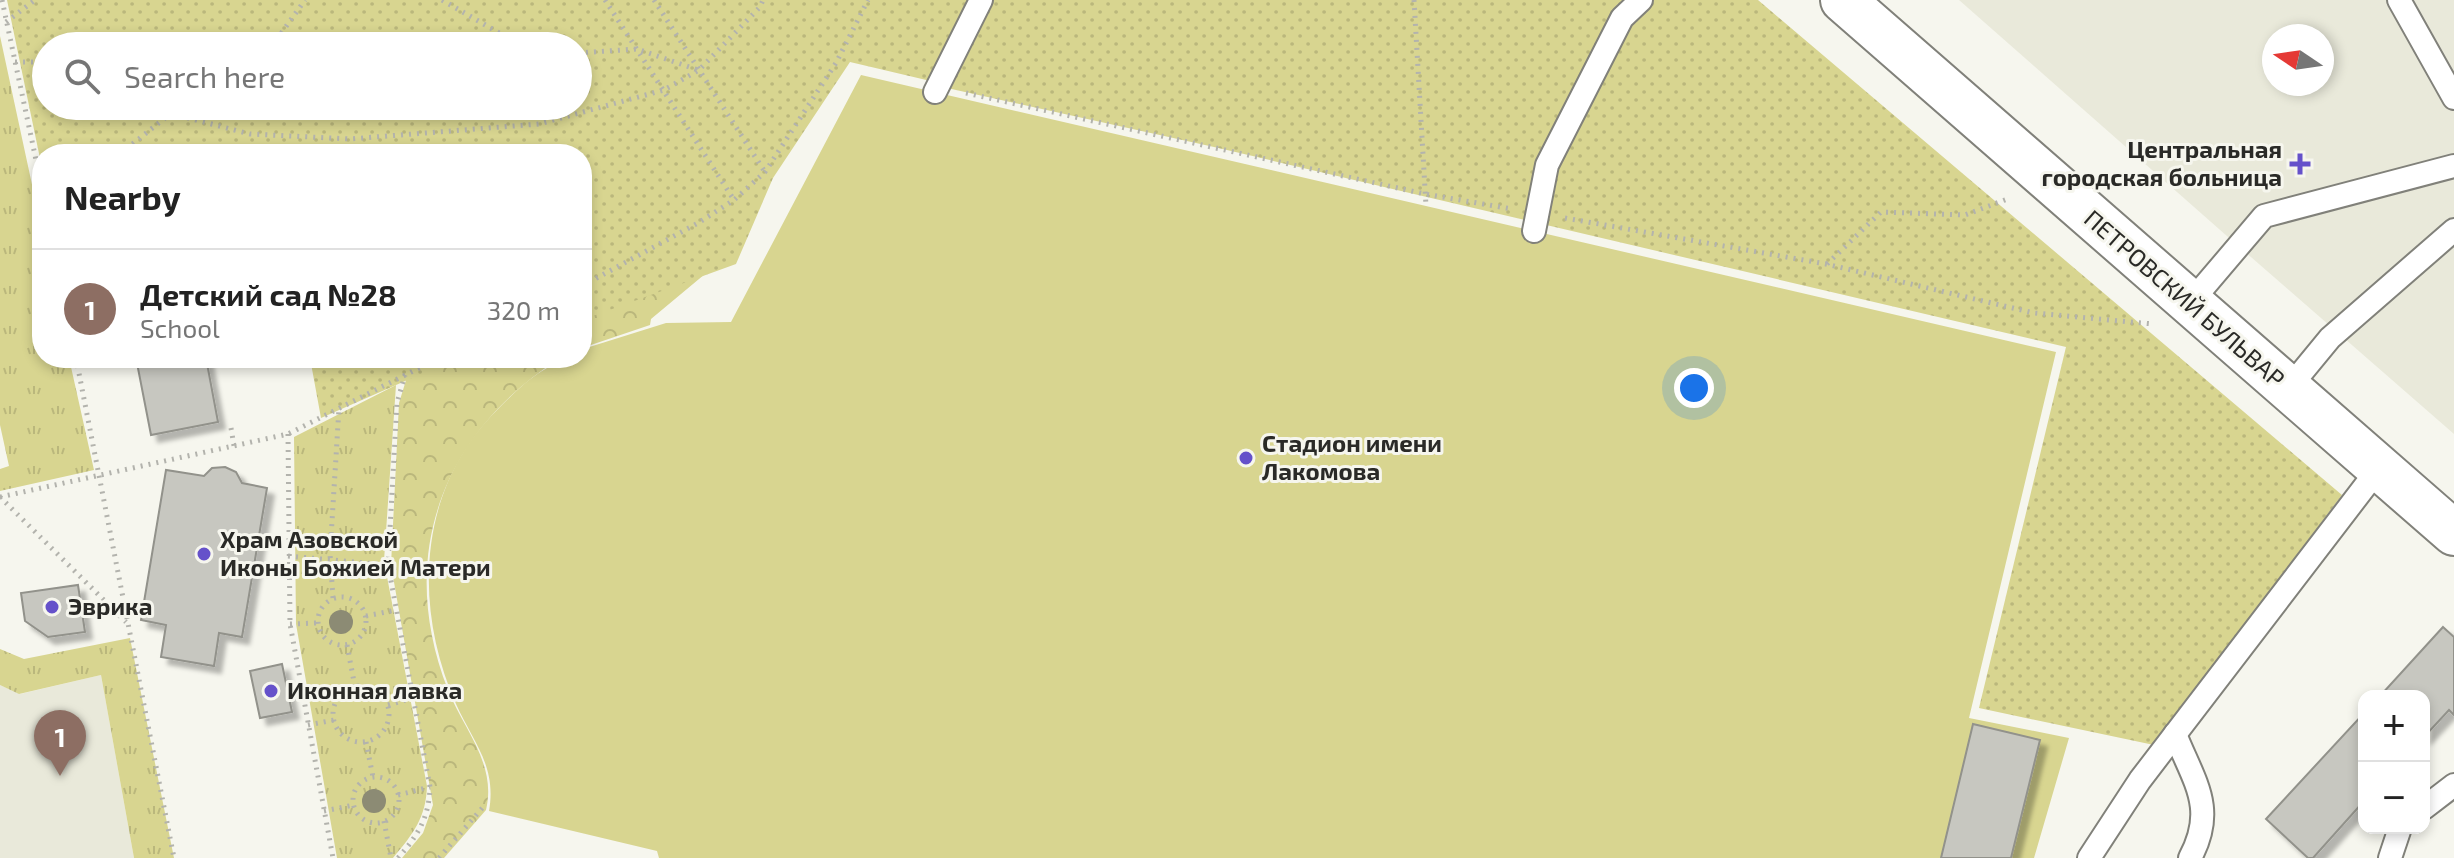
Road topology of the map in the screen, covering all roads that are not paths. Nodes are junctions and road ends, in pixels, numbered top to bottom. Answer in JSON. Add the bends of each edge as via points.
{"nodes":[{"id":1,"x":981,"y":0,"type":"edge"},
{"id":2,"x":1641,"y":0,"type":"edge"},
{"id":3,"x":1843,"y":0,"type":"edge"},
{"id":4,"x":2399,"y":0,"type":"edge"},
{"id":5,"x":935,"y":92,"type":"dead end"},
{"id":6,"x":2454,"y":98,"type":"edge"},
{"id":7,"x":2454,"y":166,"type":"edge"},
{"id":8,"x":2454,"y":230,"type":"edge"},
{"id":9,"x":1534,"y":231,"type":"dead end"},
{"id":10,"x":2190,"y":303,"type":"junction"},
{"id":11,"x":2288,"y":389,"type":"junction"},
{"id":12,"x":2379,"y":468,"type":"junction"},
{"id":13,"x":2454,"y":533,"type":"edge"},
{"id":14,"x":2175,"y":734,"type":"junction"},
{"id":15,"x":2454,"y":785,"type":"edge"},
{"id":16,"x":2430,"y":803,"type":"edge"},
{"id":17,"x":2398,"y":834,"type":"edge"},
{"id":18,"x":2089,"y":858,"type":"edge"},
{"id":19,"x":2190,"y":858,"type":"edge"},
{"id":20,"x":2390,"y":858,"type":"edge"}],
"edges":[{"from":1,"to":5,"type":"lane"},
{"from":2,"to":9,"type":"lane","via":[[1622,18],[1547,165]]},
{"from":3,"to":10,"type":"street","name":"ПЕТРОВСКИЙ БУЛЬВАР"},
{"from":4,"to":6,"type":"lane"},
{"from":7,"to":10,"type":"lane","via":[[2264,216]]},
{"from":8,"to":11,"type":"lane","via":[[2330,338]]},
{"from":10,"to":11,"type":"street","name":"ПЕТРОВСКИЙ БУЛЬВАР"},
{"from":11,"to":12,"type":"street","name":"ПЕТРОВСКИЙ БУЛЬВАР"},
{"from":12,"to":13,"type":"street","name":"ПЕТРОВСКИЙ БУЛЬВАР"},
{"from":12,"to":14,"type":"lane"},
{"from":14,"to":18,"type":"lane"},
{"from":14,"to":19,"type":"lane","via":[[2205,810]]},
{"from":15,"to":16,"type":"lane"},
{"from":17,"to":20,"type":"lane"}]}
